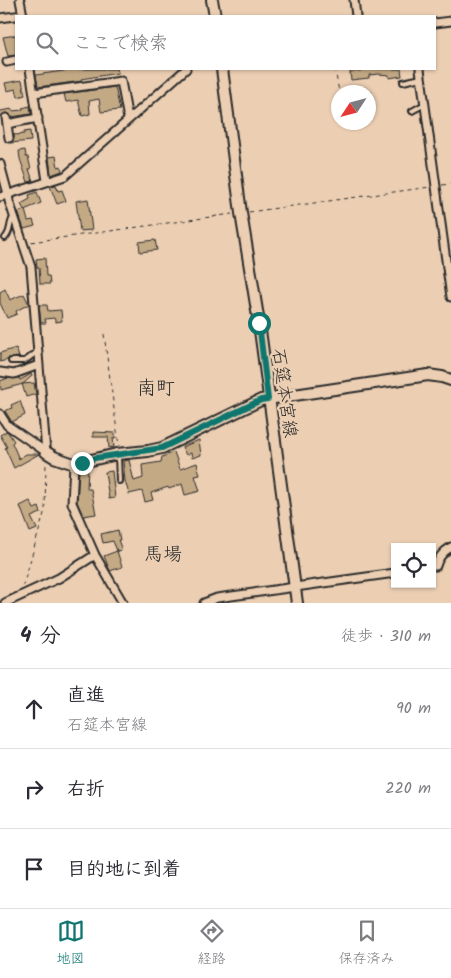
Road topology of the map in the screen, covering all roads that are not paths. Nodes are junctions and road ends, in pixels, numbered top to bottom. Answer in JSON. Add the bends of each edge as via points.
{"nodes":[{"id":1,"x":20,"y":0,"type":"edge"},
{"id":2,"x":212,"y":0,"type":"edge"},
{"id":3,"x":354,"y":0,"type":"edge"},
{"id":4,"x":23,"y":15,"type":"edge"},
{"id":5,"x":214,"y":15,"type":"edge"},
{"id":6,"x":356,"y":15,"type":"edge"},
{"id":7,"x":15,"y":17,"type":"edge"},
{"id":8,"x":0,"y":18,"type":"edge"},
{"id":9,"x":451,"y":21,"type":"edge"},
{"id":10,"x":436,"y":24,"type":"edge"},
{"id":11,"x":15,"y":60,"type":"edge"},
{"id":12,"x":7,"y":62,"type":"dead end"},
{"id":13,"x":30,"y":70,"type":"edge"},
{"id":14,"x":185,"y":70,"type":"edge"},
{"id":15,"x":222,"y":70,"type":"edge"},
{"id":16,"x":420,"y":70,"type":"edge"},
{"id":17,"x":421,"y":78,"type":"junction"},
{"id":18,"x":403,"y":82,"type":"dead end"},
{"id":19,"x":34,"y":93,"type":"junction"},
{"id":20,"x":425,"y":104,"type":"junction"},
{"id":21,"x":412,"y":111,"type":"dead end"},
{"id":22,"x":38,"y":118,"type":"junction"},
{"id":23,"x":128,"y":119,"type":"junction"},
{"id":24,"x":9,"y":138,"type":"dead end"},
{"id":25,"x":0,"y":164,"type":"edge"},
{"id":26,"x":46,"y":181,"type":"junction"},
{"id":27,"x":8,"y":194,"type":"junction"},
{"id":28,"x":0,"y":196,"type":"edge"},
{"id":29,"x":14,"y":216,"type":"junction"},
{"id":30,"x":5,"y":238,"type":"dead end"},
{"id":31,"x":451,"y":297,"type":"edge"},
{"id":32,"x":38,"y":350,"type":"junction"},
{"id":33,"x":11,"y":361,"type":"dead end"},
{"id":34,"x":40,"y":365,"type":"junction"},
{"id":35,"x":0,"y":372,"type":"edge"},
{"id":36,"x":451,"y":380,"type":"edge"},
{"id":37,"x":268,"y":399,"type":"junction"},
{"id":38,"x":0,"y":414,"type":"edge"},
{"id":39,"x":2,"y":425,"type":"edge"},
{"id":40,"x":46,"y":452,"type":"junction"},
{"id":41,"x":119,"y":454,"type":"junction"},
{"id":42,"x":74,"y":464,"type":"junction"},
{"id":43,"x":119,"y":481,"type":"dead end"},
{"id":44,"x":451,"y":547,"type":"edge"},
{"id":45,"x":95,"y":555,"type":"junction"},
{"id":46,"x":436,"y":566,"type":"edge"},
{"id":47,"x":391,"y":574,"type":"edge"},
{"id":48,"x":295,"y":587,"type":"junction"},
{"id":49,"x":5,"y":603,"type":"edge"},
{"id":50,"x":123,"y":603,"type":"edge"},
{"id":51,"x":204,"y":603,"type":"edge"},
{"id":52,"x":298,"y":603,"type":"edge"}],
"edges":[{"from":1,"to":4,"type":"street"},
{"from":2,"to":5,"type":"main road"},
{"from":3,"to":6,"type":"street"},
{"from":7,"to":8,"type":"street"},
{"from":9,"to":10,"type":"street"},
{"from":11,"to":12,"type":"street"},
{"from":13,"to":19,"type":"street"},
{"from":14,"to":23,"type":"street"},
{"from":15,"to":37,"type":"main road","name":"石筵本宮線"},
{"from":16,"to":17,"type":"street"},
{"from":17,"to":18,"type":"lane"},
{"from":17,"to":20,"type":"street"},
{"from":19,"to":22,"type":"street"},
{"from":19,"to":23,"type":"street","via":[[121,81]]},
{"from":20,"to":21,"type":"lane"},
{"from":20,"to":31,"type":"street"},
{"from":22,"to":24,"type":"street","via":[[6,121]]},
{"from":22,"to":26,"type":"street"},
{"from":23,"to":26,"type":"street","via":[[65,176]]},
{"from":25,"to":27,"type":"street"},
{"from":26,"to":27,"type":"street"},
{"from":27,"to":28,"type":"street"},
{"from":27,"to":29,"type":"street"},
{"from":29,"to":30,"type":"lane"},
{"from":29,"to":32,"type":"street","via":[[31,267]]},
{"from":32,"to":33,"type":"lane","via":[[25,361]]},
{"from":32,"to":34,"type":"street"},
{"from":34,"to":35,"type":"street","via":[[14,374]]},
{"from":34,"to":40,"type":"street"},
{"from":36,"to":37,"type":"main road","via":[[428,376]]},
{"from":37,"to":41,"type":"main road","via":[[162,448]]},
{"from":37,"to":48,"type":"main road","name":"石筵本宮線"},
{"from":38,"to":39,"type":"street"},
{"from":39,"to":40,"type":"street"},
{"from":40,"to":42,"type":"main road"},
{"from":41,"to":42,"type":"main road"},
{"from":41,"to":43,"type":"lane"},
{"from":42,"to":45,"type":"street","via":[[72,503]]},
{"from":44,"to":46,"type":"street","via":[[438,559]]},
{"from":45,"to":49,"type":"street","via":[[59,578]]},
{"from":45,"to":50,"type":"street"},
{"from":47,"to":48,"type":"street"},
{"from":48,"to":51,"type":"street","via":[[216,598]]},
{"from":48,"to":52,"type":"main road","name":"石筵本宮線"}]}
